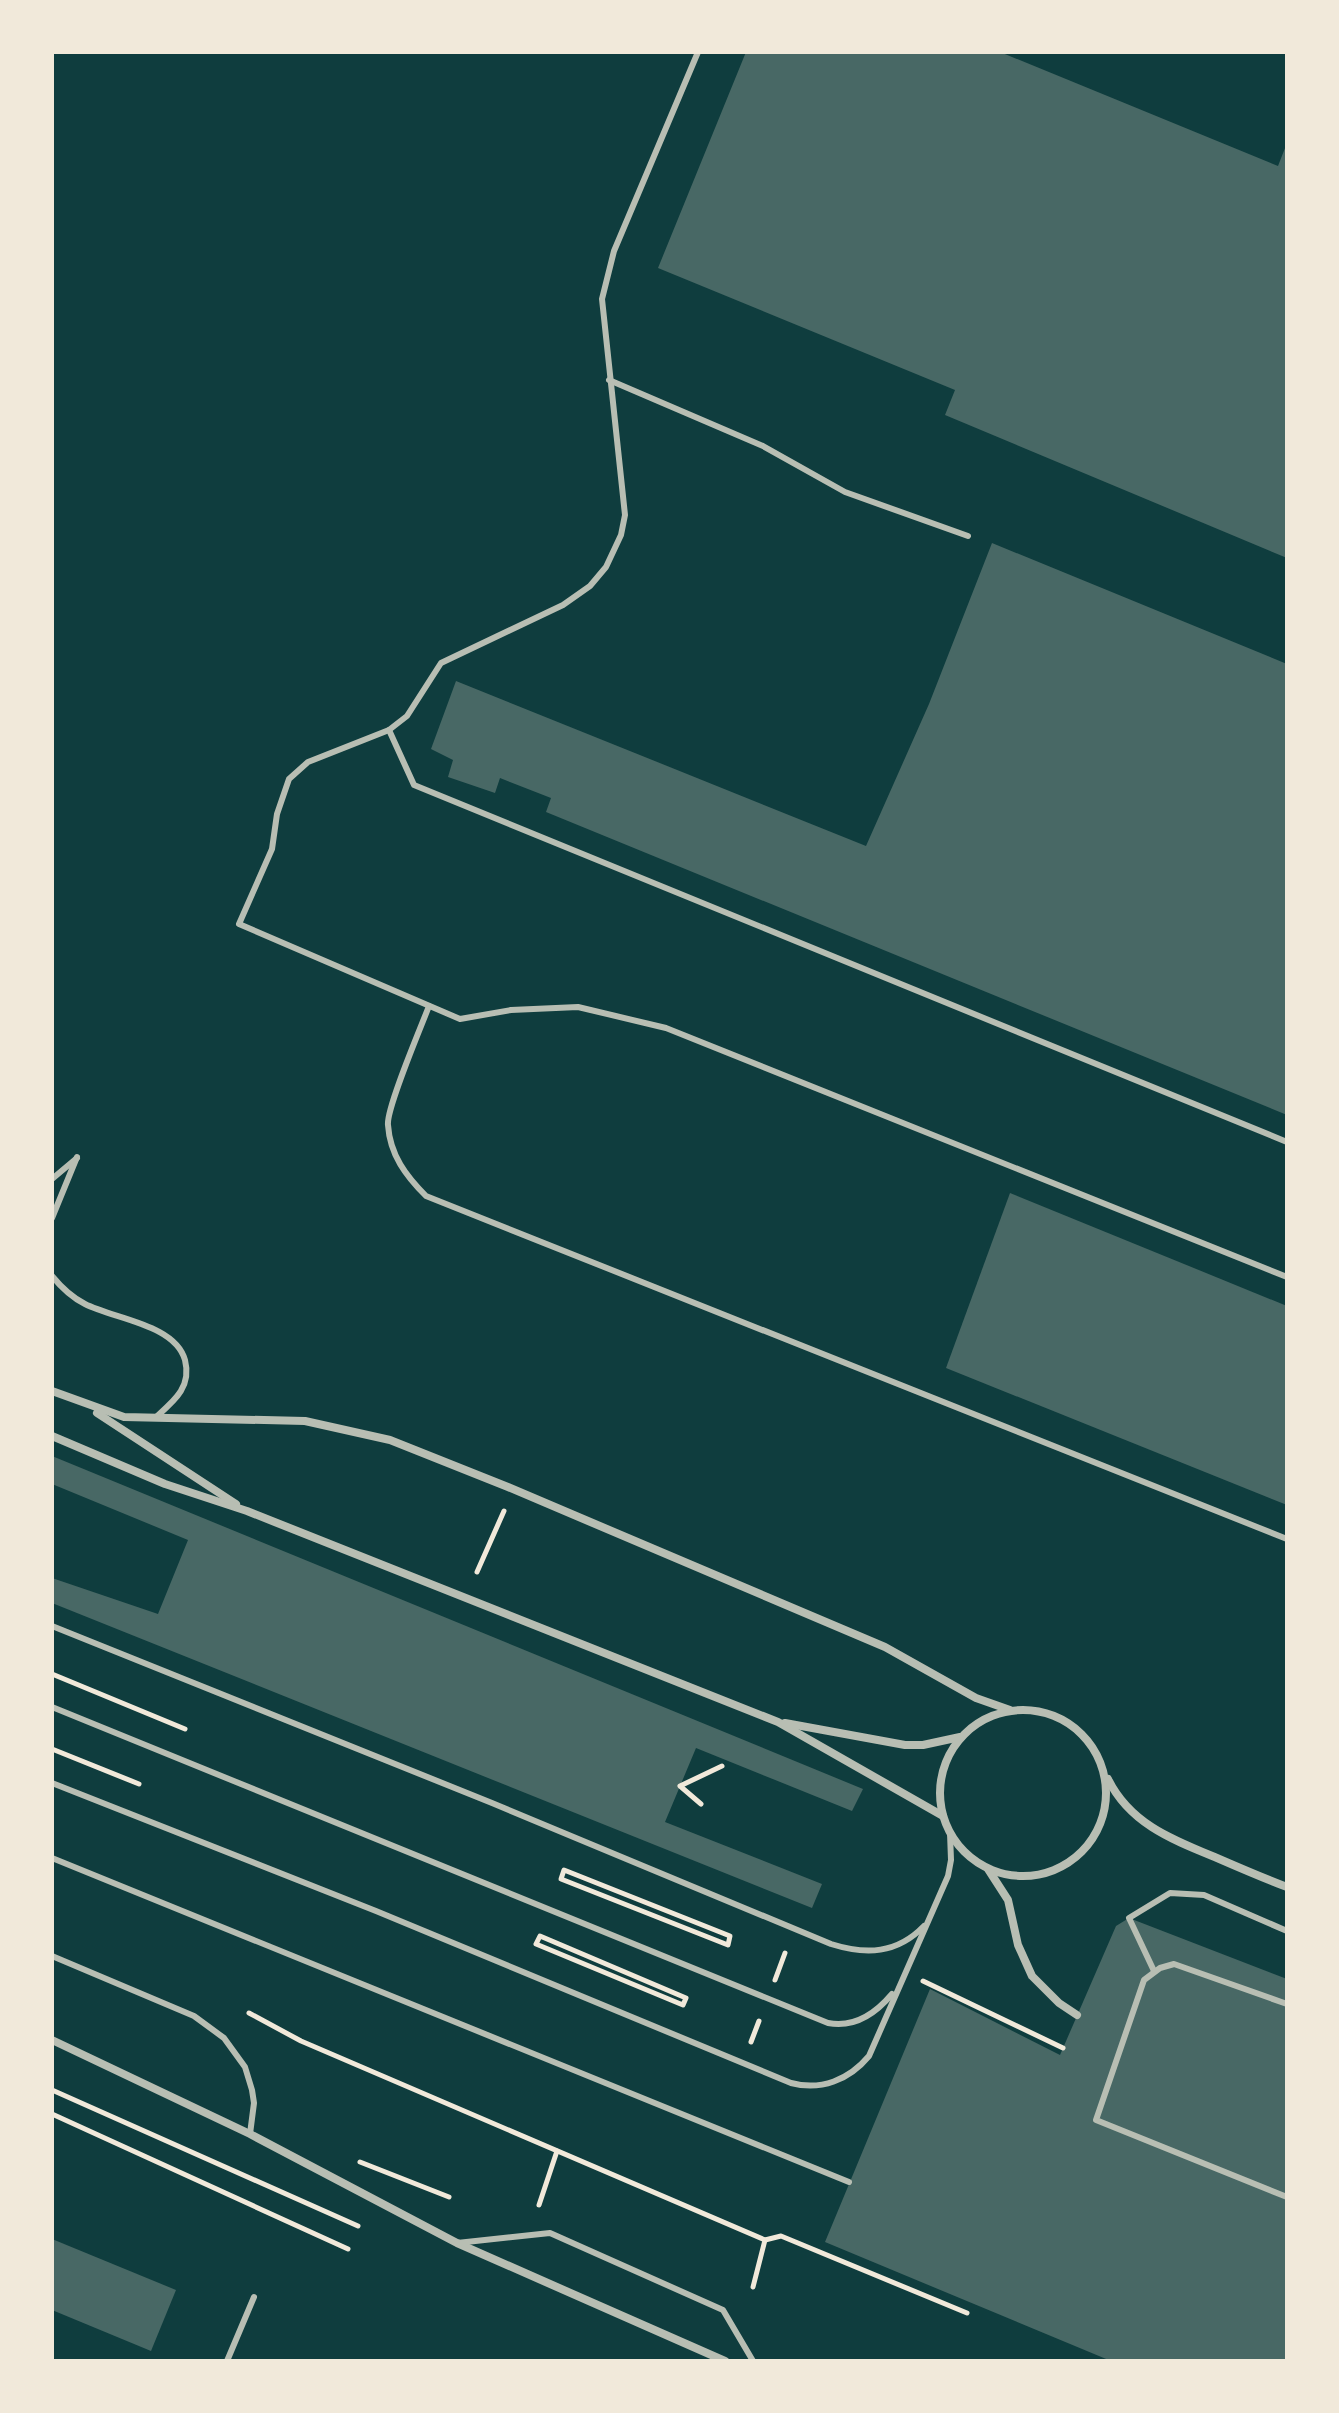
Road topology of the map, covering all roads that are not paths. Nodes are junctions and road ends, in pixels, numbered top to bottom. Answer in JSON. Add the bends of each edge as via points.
{"nodes":[{"id":1,"x":698,"y":52,"type":"edge"},
{"id":2,"x":609,"y":380,"type":"junction"},
{"id":3,"x":968,"y":536,"type":"dead end"},
{"id":4,"x":389,"y":730,"type":"junction"},
{"id":5,"x":429,"y":1006,"type":"junction"},
{"id":6,"x":1287,"y":1142,"type":"edge"},
{"id":7,"x":52,"y":1179,"type":"edge"},
{"id":8,"x":52,"y":1218,"type":"edge"},
{"id":9,"x":52,"y":1276,"type":"edge"},
{"id":10,"x":1287,"y":1277,"type":"edge"},
{"id":11,"x":52,"y":1391,"type":"edge"},
{"id":12,"x":85,"y":1405,"type":"junction"},
{"id":13,"x":154,"y":1418,"type":"junction"},
{"id":14,"x":52,"y":1436,"type":"edge"},
{"id":15,"x":247,"y":1511,"type":"junction"},
{"id":16,"x":1287,"y":1539,"type":"edge"},
{"id":17,"x":52,"y":1626,"type":"edge"},
{"id":18,"x":52,"y":1707,"type":"edge"},
{"id":19,"x":1010,"y":1710,"type":"junction"},
{"id":20,"x":778,"y":1722,"type":"junction"},
{"id":21,"x":961,"y":1737,"type":"junction"},
{"id":22,"x":1102,"y":1767,"type":"junction"},
{"id":23,"x":52,"y":1783,"type":"edge"},
{"id":24,"x":943,"y":1816,"type":"junction"},
{"id":25,"x":950,"y":1833,"type":"junction"},
{"id":26,"x":52,"y":1858,"type":"edge"},
{"id":27,"x":988,"y":1869,"type":"junction"},
{"id":28,"x":1287,"y":1887,"type":"edge"},
{"id":29,"x":926,"y":1923,"type":"junction"},
{"id":30,"x":1287,"y":1931,"type":"edge"},
{"id":31,"x":52,"y":1956,"type":"edge"},
{"id":32,"x":1154,"y":1971,"type":"junction"},
{"id":33,"x":897,"y":1988,"type":"junction"},
{"id":34,"x":1287,"y":2004,"type":"edge"},
{"id":35,"x":1077,"y":2015,"type":"dead end"},
{"id":36,"x":52,"y":2040,"type":"edge"},
{"id":37,"x":250,"y":2134,"type":"junction"},
{"id":38,"x":849,"y":2182,"type":"dead end"},
{"id":39,"x":1287,"y":2197,"type":"edge"},
{"id":40,"x":457,"y":2243,"type":"junction"},
{"id":41,"x":254,"y":2297,"type":"dead end"},
{"id":42,"x":227,"y":2361,"type":"edge"},
{"id":43,"x":725,"y":2361,"type":"edge"},
{"id":44,"x":753,"y":2361,"type":"edge"}],
"edges":[{"from":1,"to":2,"type":"lane","via":[[606,276],[602,299]]},
{"from":2,"to":3,"type":"lane","via":[[763,446],[845,492]]},
{"from":2,"to":4,"type":"lane","via":[[625,515],[606,567],[563,605],[441,663],[407,716]]},
{"from":4,"to":5,"type":"lane","via":[[308,762],[289,779],[272,849],[239,924]]},
{"from":4,"to":6,"type":"lane","via":[[414,785]]},
{"from":5,"to":10,"type":"lane","via":[[460,1019],[578,1007],[666,1028]]},
{"from":5,"to":16,"type":"lane","via":[[387,1122],[393,1154],[426,1196]]},
{"from":7,"to":8,"type":"lane","via":[[77,1157]]},
{"from":9,"to":13,"type":"lane","via":[[84,1304],[159,1331],[183,1354],[186,1384]]},
{"from":11,"to":12,"type":"street"},
{"from":12,"to":13,"type":"street","via":[[124,1417]]},
{"from":12,"to":15,"type":"street"},
{"from":13,"to":19,"type":"street","via":[[305,1421],[390,1440],[885,1647],[976,1698]]},
{"from":14,"to":15,"type":"street","via":[[165,1484]]},
{"from":15,"to":20,"type":"street"},
{"from":17,"to":29,"type":"lane","via":[[831,1944],[881,1951]]},
{"from":18,"to":33,"type":"lane","via":[[828,2023],[843,2025],[864,2017]]},
{"from":19,"to":21,"type":"street","via":[[983,1720]]},
{"from":19,"to":22,"type":"street","via":[[1036,1710],[1061,1719],[1091,1744]]},
{"from":20,"to":21,"type":"street","via":[[905,1745]]},
{"from":20,"to":24,"type":"street"},
{"from":21,"to":24,"type":"street","via":[[940,1782]]},
{"from":22,"to":27,"type":"street","via":[[1105,1810],[1086,1848],[1051,1872],[1019,1876]]},
{"from":22,"to":28,"type":"street","via":[[1117,1797],[1147,1825]]},
{"from":23,"to":33,"type":"lane","via":[[799,2085],[828,2084],[862,2063]]},
{"from":24,"to":25,"type":"street"},
{"from":25,"to":27,"type":"street"},
{"from":25,"to":29,"type":"lane","via":[[948,1876]]},
{"from":26,"to":38,"type":"lane"},
{"from":27,"to":35,"type":"street","via":[[1008,1900],[1018,1945],[1032,1976]]},
{"from":29,"to":33,"type":"lane"},
{"from":30,"to":32,"type":"lane","via":[[1204,1895],[1170,1893],[1129,1918]]},
{"from":31,"to":37,"type":"lane","via":[[194,2016],[224,2038],[245,2067],[252,2090]]},
{"from":32,"to":34,"type":"lane","via":[[1180,1965]]},
{"from":32,"to":39,"type":"lane","via":[[1144,1980],[1096,2120]]},
{"from":36,"to":37,"type":"street"},
{"from":37,"to":40,"type":"street"},
{"from":40,"to":43,"type":"street"},
{"from":40,"to":44,"type":"lane","via":[[550,2233],[723,2310]]},
{"from":41,"to":42,"type":"lane"}]}
